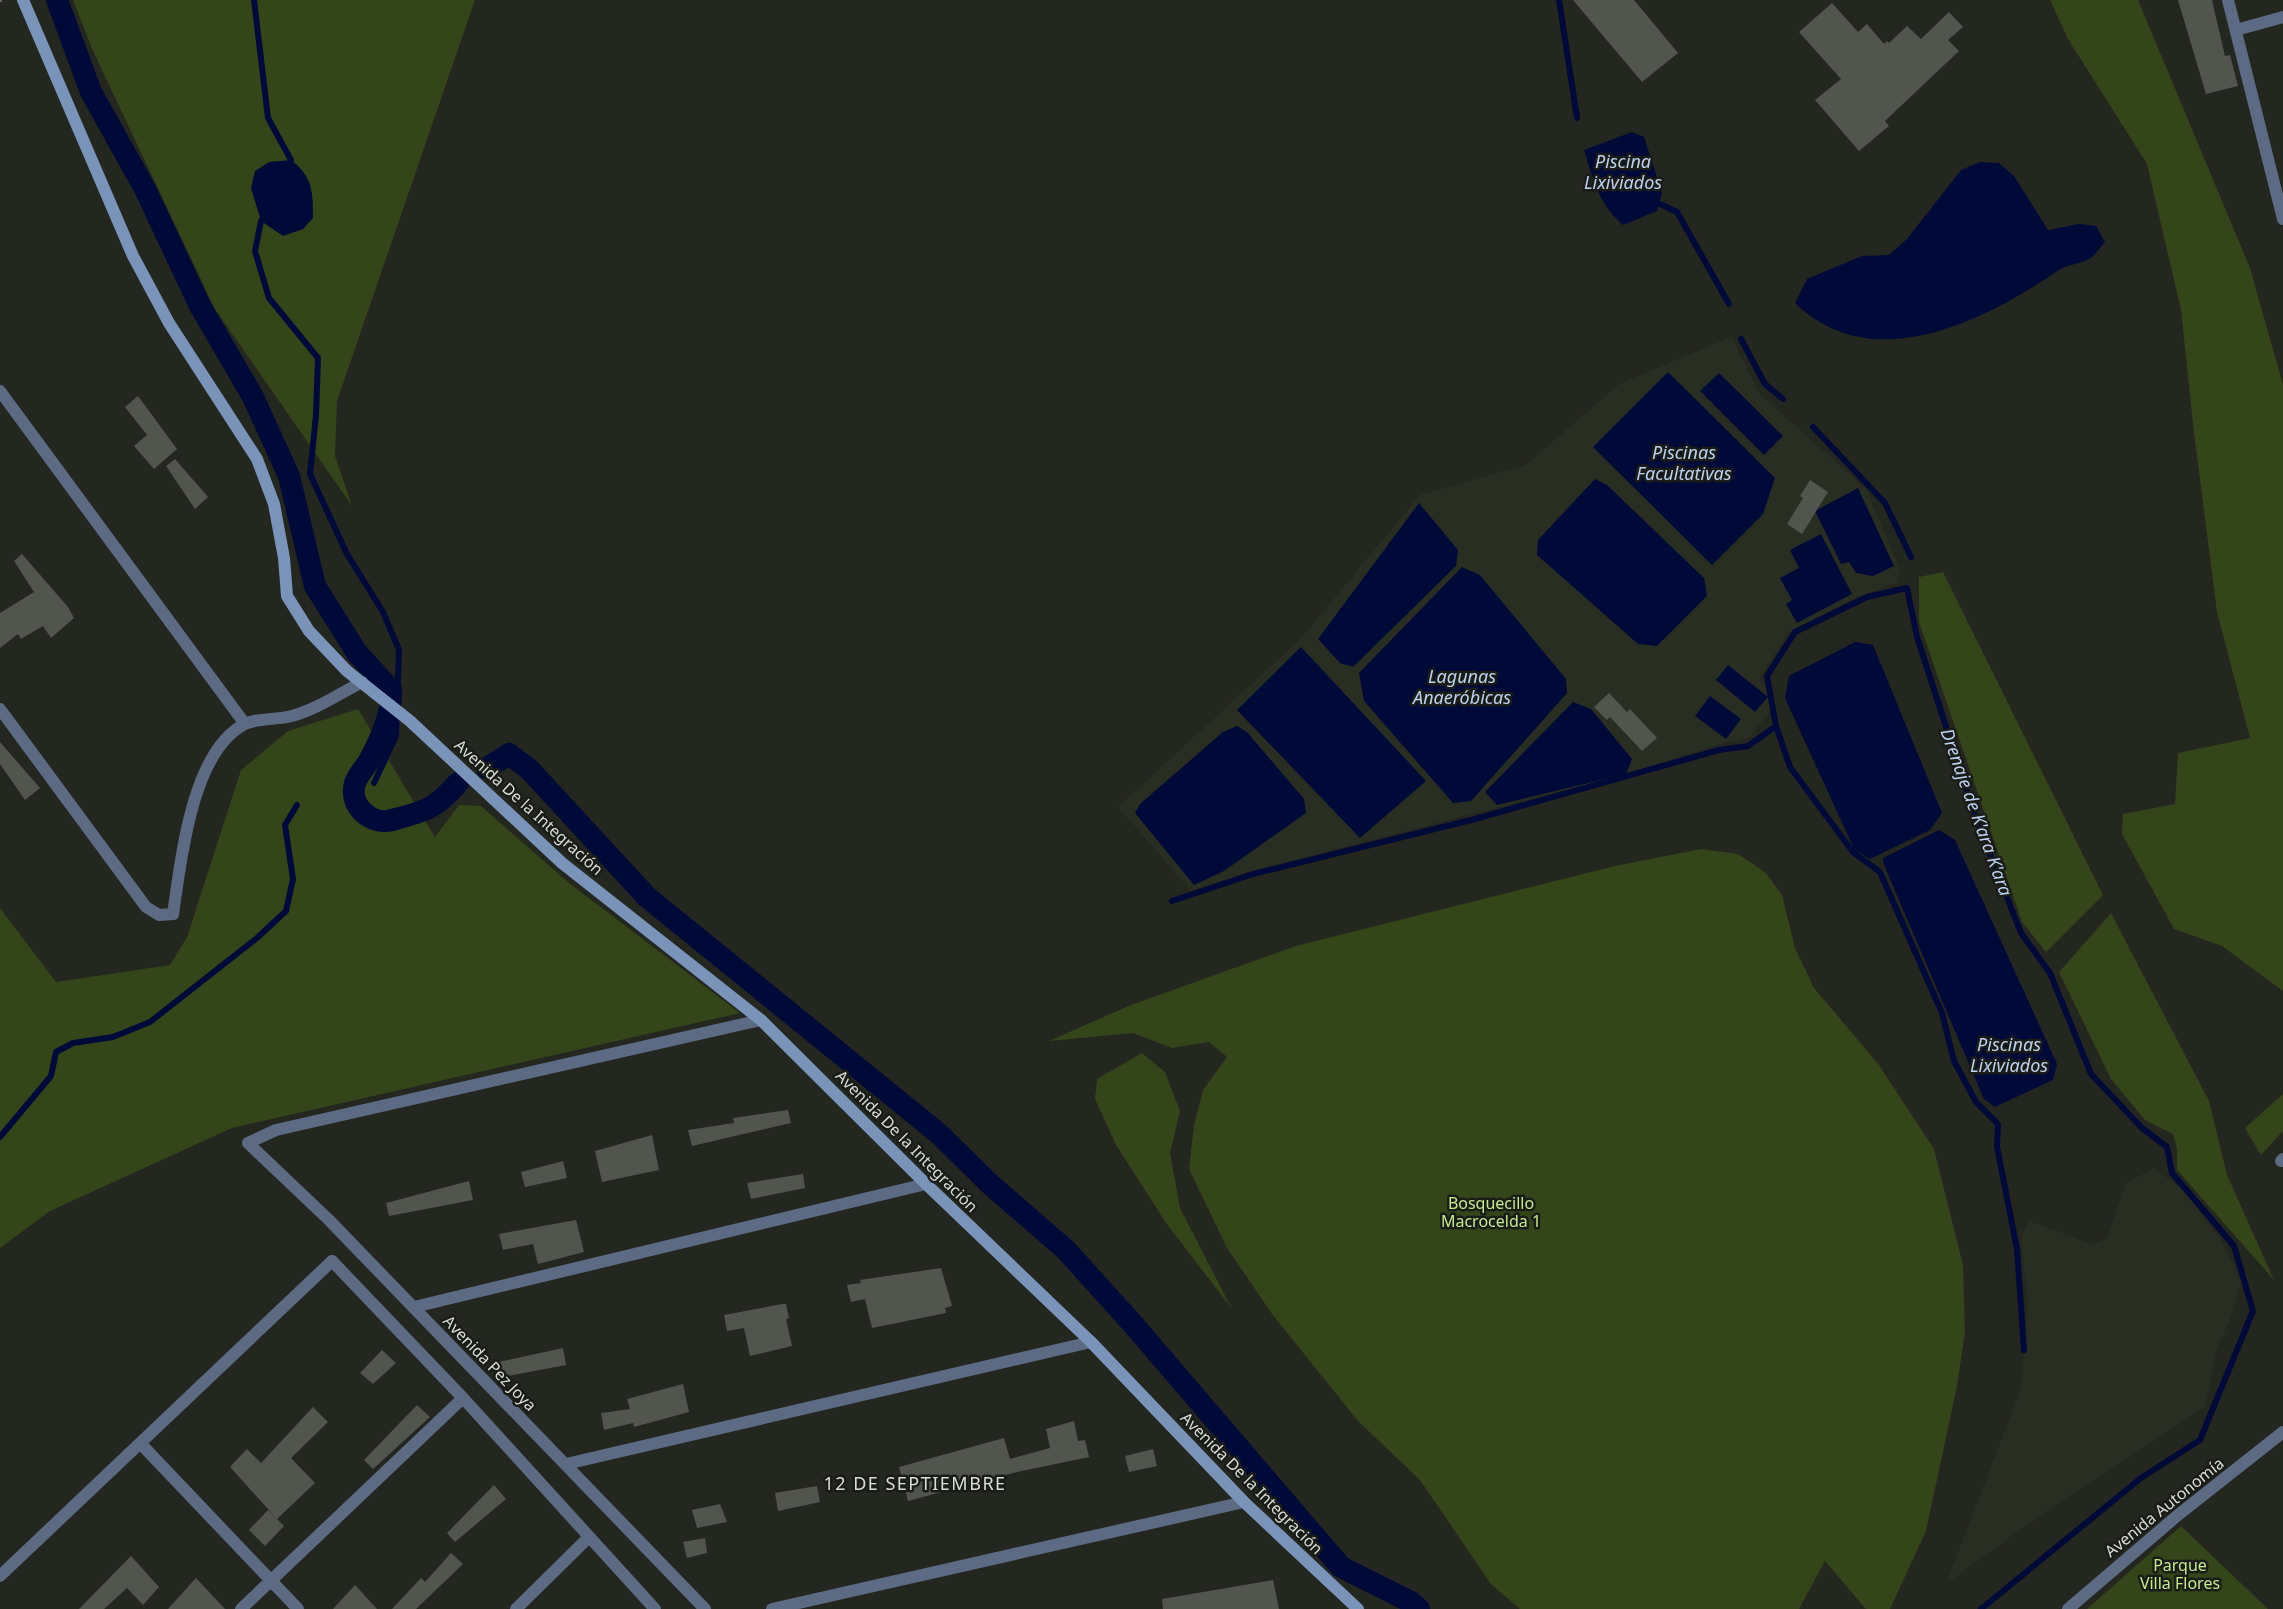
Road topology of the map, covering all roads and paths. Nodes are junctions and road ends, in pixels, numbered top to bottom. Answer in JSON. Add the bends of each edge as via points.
{"nodes":[{"id":1,"x":23,"y":0,"type":"edge"},
{"id":2,"x":2228,"y":0,"type":"edge"},
{"id":3,"x":2283,"y":16,"type":"edge"},
{"id":4,"x":2236,"y":30,"type":"junction"},
{"id":5,"x":2283,"y":219,"type":"edge"},
{"id":6,"x":0,"y":391,"type":"edge"},
{"id":7,"x":362,"y":682,"type":"junction"},
{"id":8,"x":0,"y":709,"type":"edge"},
{"id":9,"x":244,"y":724,"type":"junction"},
{"id":10,"x":761,"y":1020,"type":"junction"},
{"id":11,"x":926,"y":1184,"type":"junction"},
{"id":12,"x":414,"y":1307,"type":"junction"},
{"id":13,"x":1091,"y":1342,"type":"junction"},
{"id":14,"x":463,"y":1398,"type":"junction"},
{"id":15,"x":2283,"y":1432,"type":"edge"},
{"id":16,"x":141,"y":1444,"type":"junction"},
{"id":17,"x":566,"y":1464,"type":"junction"},
{"id":18,"x":1244,"y":1502,"type":"junction"},
{"id":19,"x":590,"y":1537,"type":"junction"},
{"id":20,"x":0,"y":1576,"type":"edge"},
{"id":21,"x":271,"y":1579,"type":"junction"},
{"id":22,"x":241,"y":1609,"type":"edge"},
{"id":23,"x":298,"y":1609,"type":"edge"},
{"id":24,"x":516,"y":1609,"type":"edge"},
{"id":25,"x":655,"y":1609,"type":"edge"},
{"id":26,"x":705,"y":1609,"type":"edge"},
{"id":27,"x":772,"y":1609,"type":"edge"},
{"id":28,"x":1358,"y":1609,"type":"edge"},
{"id":29,"x":2068,"y":1609,"type":"edge"}],
"edges":[{"from":1,"to":7,"type":"street","name":"Avenida De la Integración","via":[[133,256],[169,323],[257,459],[274,504],[286,596],[309,631]]},
{"from":2,"to":4,"type":"street"},
{"from":3,"to":4,"type":"street"},
{"from":4,"to":5,"type":"street"},
{"from":6,"to":9,"type":"street"},
{"from":7,"to":9,"type":"street","via":[[315,708],[273,721]]},
{"from":7,"to":10,"type":"street","name":"Avenida De la Integración","via":[[410,721],[562,863]]},
{"from":8,"to":9,"type":"street","via":[[146,908],[159,915],[173,914],[184,844],[214,753]]},
{"from":10,"to":11,"type":"street","name":"Avenida De la Integración"},
{"from":10,"to":12,"type":"street","name":"Avenida Pez Joya","via":[[276,1130],[248,1143]]},
{"from":11,"to":12,"type":"street"},
{"from":11,"to":13,"type":"street","name":"Avenida De la Integración"},
{"from":12,"to":17,"type":"street","name":"Avenida Pez Joya"},
{"from":13,"to":17,"type":"street"},
{"from":13,"to":18,"type":"street","name":"Avenida De la Integración"},
{"from":14,"to":16,"type":"street","via":[[332,1261]]},
{"from":14,"to":19,"type":"street"},
{"from":14,"to":21,"type":"street"},
{"from":15,"to":29,"type":"street","name":"Avenida Autonomía"},
{"from":16,"to":20,"type":"street"},
{"from":16,"to":21,"type":"street"},
{"from":17,"to":26,"type":"street","name":"Avenida Pez Joya"},
{"from":18,"to":27,"type":"street"},
{"from":18,"to":28,"type":"street","name":"Avenida De la Integración"},
{"from":19,"to":24,"type":"street"},
{"from":19,"to":25,"type":"street"},
{"from":21,"to":22,"type":"street"},
{"from":21,"to":23,"type":"street"}]}
